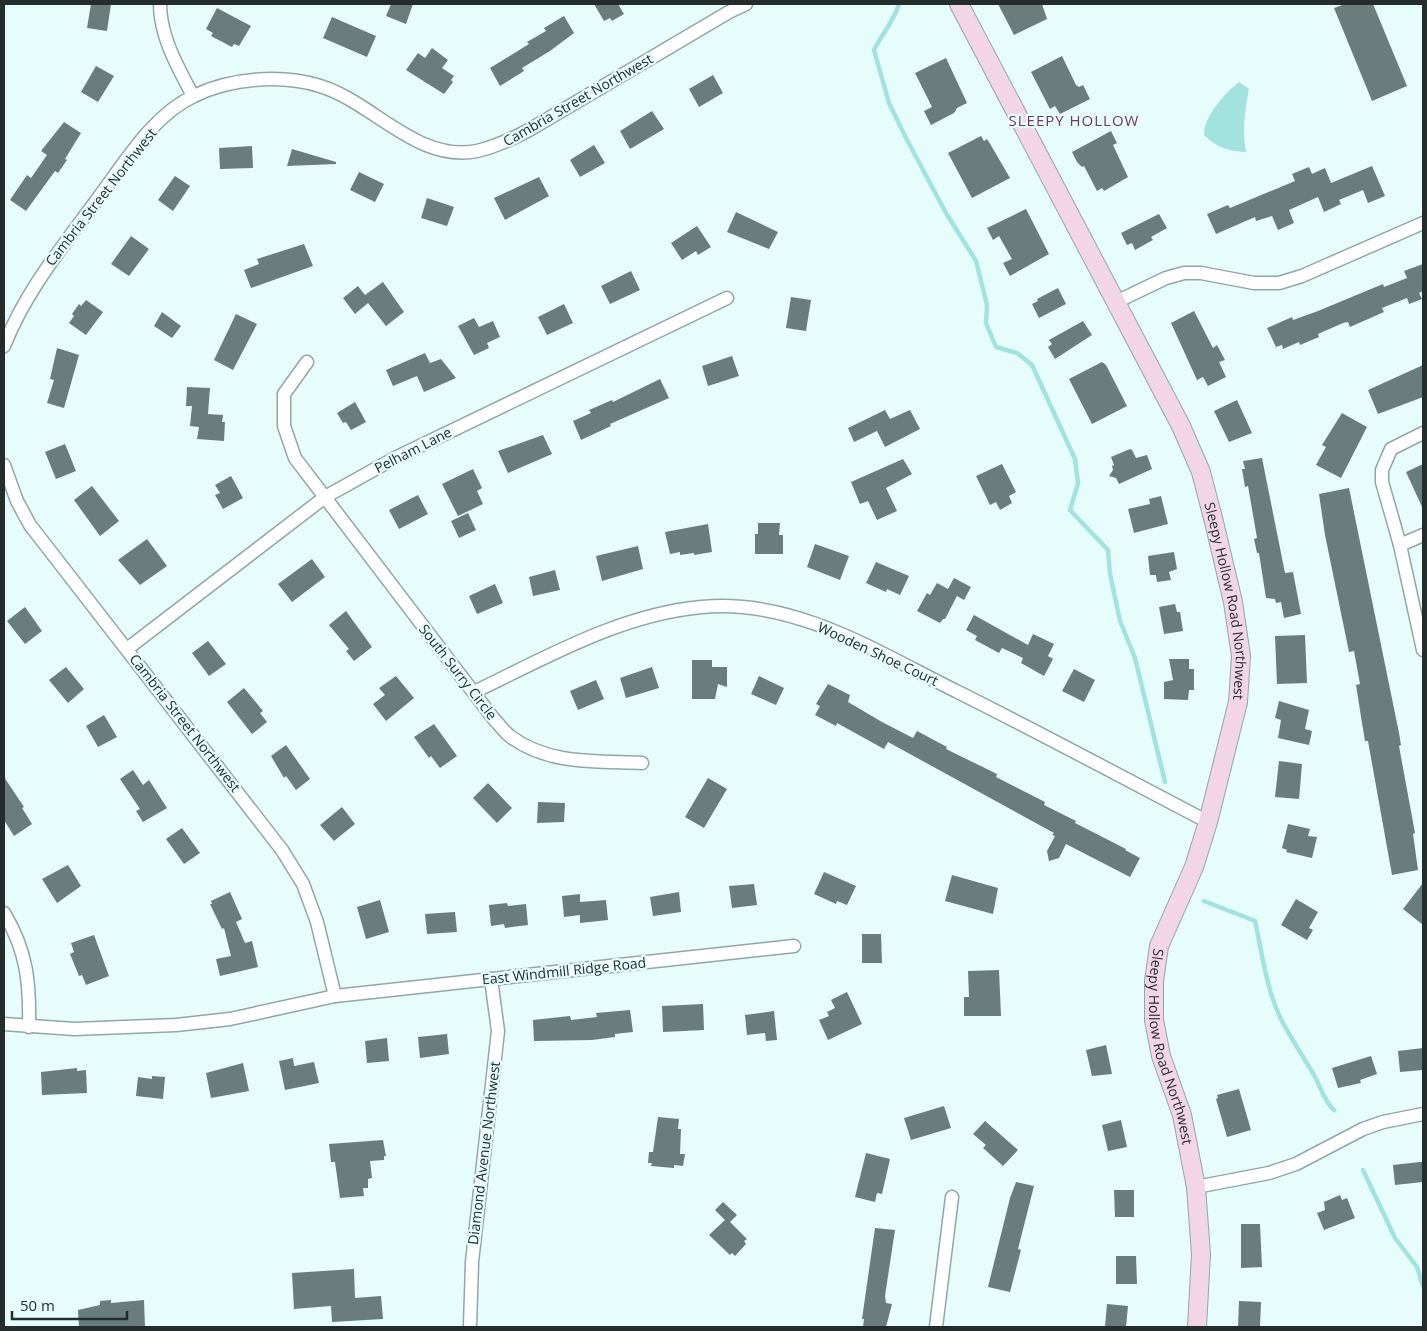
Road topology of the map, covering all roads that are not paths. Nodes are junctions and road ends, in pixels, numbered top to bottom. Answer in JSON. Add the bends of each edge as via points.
{"nodes":[{"id":1,"x":160,"y":4,"type":"edge"},
{"id":2,"x":746,"y":4,"type":"edge"},
{"id":3,"x":959,"y":4,"type":"edge"},
{"id":4,"x":193,"y":96,"type":"junction"},
{"id":5,"x":1423,"y":222,"type":"edge"},
{"id":6,"x":727,"y":298,"type":"dead end"},
{"id":7,"x":1116,"y":302,"type":"junction"},
{"id":8,"x":4,"y":346,"type":"edge"},
{"id":9,"x":307,"y":362,"type":"dead end"},
{"id":10,"x":1423,"y":433,"type":"edge"},
{"id":11,"x":4,"y":465,"type":"edge"},
{"id":12,"x":325,"y":497,"type":"junction"},
{"id":13,"x":1423,"y":536,"type":"edge"},
{"id":14,"x":1400,"y":545,"type":"junction"},
{"id":15,"x":127,"y":649,"type":"junction"},
{"id":16,"x":1423,"y":650,"type":"edge"},
{"id":17,"x":474,"y":692,"type":"junction"},
{"id":18,"x":642,"y":763,"type":"dead end"},
{"id":19,"x":1208,"y":822,"type":"junction"},
{"id":20,"x":4,"y":913,"type":"edge"},
{"id":21,"x":794,"y":946,"type":"dead end"},
{"id":22,"x":491,"y":979,"type":"junction"},
{"id":23,"x":335,"y":996,"type":"junction"},
{"id":24,"x":4,"y":1024,"type":"edge"},
{"id":25,"x":30,"y":1027,"type":"junction"},
{"id":26,"x":1423,"y":1114,"type":"edge"},
{"id":27,"x":1196,"y":1187,"type":"junction"},
{"id":28,"x":952,"y":1197,"type":"dead end"},
{"id":29,"x":470,"y":1327,"type":"edge"},
{"id":30,"x":936,"y":1327,"type":"edge"},
{"id":31,"x":1198,"y":1327,"type":"edge"}],
"edges":[{"from":1,"to":4,"type":"street","via":[[167,43]]},
{"from":2,"to":4,"type":"street","name":"Cambria Street Northwest","via":[[529,130],[502,144],[475,152],[449,152],[426,145],[358,102],[318,85],[278,80],[244,82],[218,86]]},
{"from":3,"to":7,"type":"street","name":"Sleepy Hollow Road Northwest"},
{"from":4,"to":8,"type":"street","name":"Cambria Street Northwest","via":[[170,112],[133,152],[40,276]]},
{"from":5,"to":7,"type":"street","via":[[1302,276],[1279,283],[1254,283],[1184,273]]},
{"from":6,"to":12,"type":"street","name":"Pelham Lane","via":[[413,449]]},
{"from":7,"to":19,"type":"street","name":"Sleepy Hollow Road Northwest","via":[[1181,426],[1201,472],[1233,602],[1241,656],[1238,702]]},
{"from":9,"to":12,"type":"street","name":"South Surry Circle","via":[[284,394],[284,426],[294,458]]},
{"from":10,"to":14,"type":"street","via":[[1391,449],[1382,470],[1384,492]]},
{"from":11,"to":15,"type":"street","name":"Cambria Street Northwest","via":[[30,525]]},
{"from":12,"to":15,"type":"street","name":"Pelham Lane"},
{"from":12,"to":17,"type":"street","name":"South Surry Circle"},
{"from":13,"to":14,"type":"street"},
{"from":14,"to":16,"type":"street"},
{"from":15,"to":23,"type":"street","name":"Cambria Street Northwest","via":[[282,850],[303,884],[317,922]]},
{"from":17,"to":18,"type":"street","name":"South Surry Circle","via":[[510,736],[535,751],[566,760]]},
{"from":17,"to":19,"type":"street","name":"Wooden Shoe Court","via":[[562,650],[657,615],[702,606],[743,607],[800,619],[849,638]]},
{"from":19,"to":27,"type":"street","name":"Sleepy Hollow Road Northwest","via":[[1194,867],[1159,946],[1154,981],[1154,1020],[1161,1056],[1182,1115]]},
{"from":20,"to":25,"type":"street","via":[[26,961],[30,985]]},
{"from":21,"to":22,"type":"street","name":"East Windmill Ridge Road"},
{"from":22,"to":23,"type":"street","name":"East Windmill Ridge Road"},
{"from":22,"to":29,"type":"street","name":"Diamond Avenue Northwest","via":[[498,1031],[472,1262]]},
{"from":23,"to":25,"type":"street","name":"East Windmill Ridge Road","via":[[230,1019],[176,1025],[74,1029]]},
{"from":24,"to":25,"type":"street","name":"East Windmill Ridge Road"},
{"from":26,"to":27,"type":"street","via":[[1363,1129],[1296,1164],[1269,1173]]},
{"from":27,"to":31,"type":"street","name":"Sleepy Hollow Road Northwest","via":[[1201,1254]]},
{"from":28,"to":30,"type":"street"}]}
